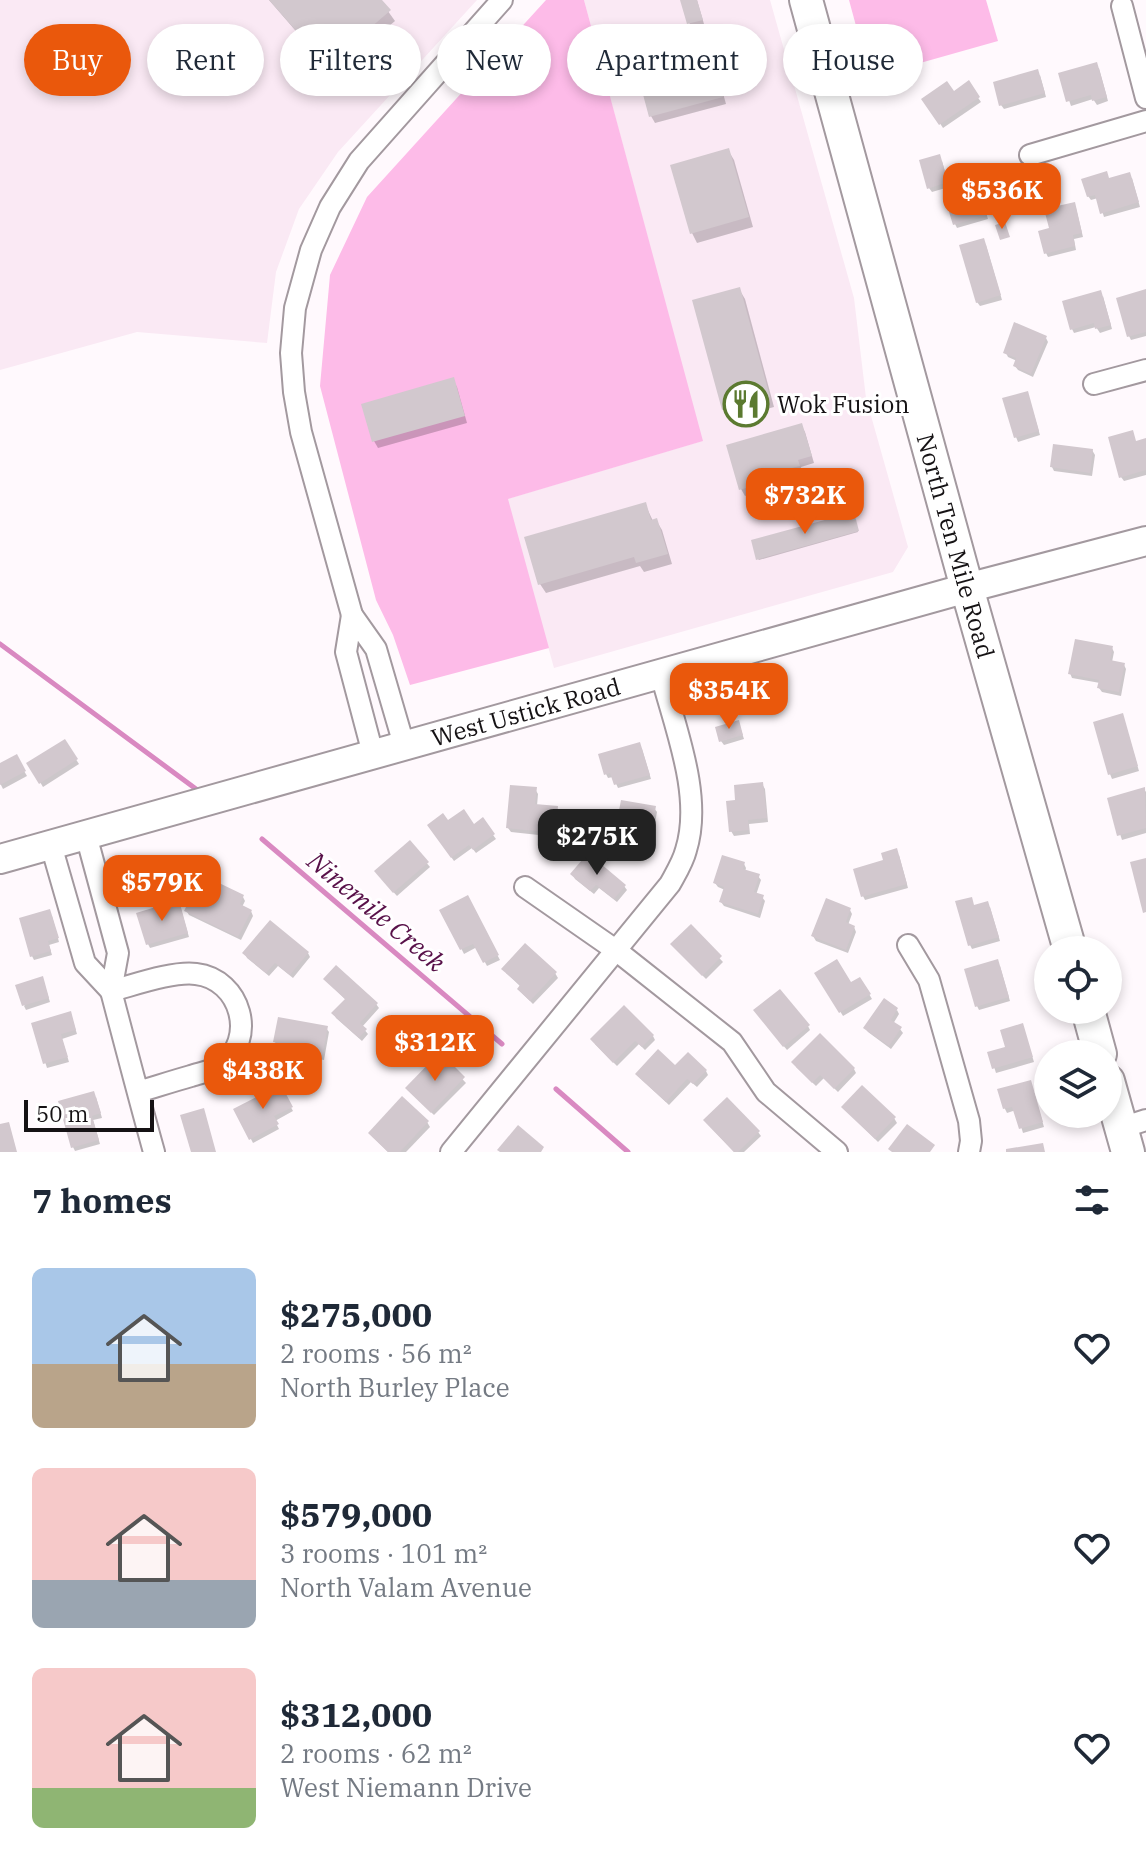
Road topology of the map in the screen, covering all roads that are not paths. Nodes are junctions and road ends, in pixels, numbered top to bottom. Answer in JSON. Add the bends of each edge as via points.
{"nodes":[{"id":1,"x":502,"y":0,"type":"edge"},
{"id":2,"x":806,"y":0,"type":"edge"},
{"id":3,"x":1122,"y":6,"type":"dead end"},
{"id":4,"x":1146,"y":98,"type":"edge"},
{"id":5,"x":1146,"y":121,"type":"edge"},
{"id":6,"x":1030,"y":155,"type":"dead end"},
{"id":7,"x":1146,"y":370,"type":"edge"},
{"id":8,"x":1094,"y":384,"type":"dead end"},
{"id":9,"x":1146,"y":541,"type":"edge"},
{"id":10,"x":967,"y":588,"type":"junction"},
{"id":11,"x":352,"y":615,"type":"junction"},
{"id":12,"x":661,"y":674,"type":"junction"},
{"id":13,"x":404,"y":745,"type":"junction"},
{"id":14,"x":373,"y":754,"type":"junction"},
{"id":15,"x":86,"y":835,"type":"junction"},
{"id":16,"x":51,"y":845,"type":"junction"},
{"id":17,"x":0,"y":859,"type":"edge"},
{"id":18,"x":525,"y":887,"type":"dead end"},
{"id":19,"x":1066,"y":936,"type":"edge"},
{"id":20,"x":908,"y":945,"type":"dead end"},
{"id":21,"x":617,"y":951,"type":"junction"},
{"id":22,"x":111,"y":991,"type":"junction"},
{"id":23,"x":138,"y":1092,"type":"junction"},
{"id":24,"x":1122,"y":1111,"type":"edge"},
{"id":25,"x":1132,"y":1133,"type":"edge"},
{"id":26,"x":154,"y":1152,"type":"edge"},
{"id":27,"x":451,"y":1152,"type":"edge"},
{"id":28,"x":837,"y":1152,"type":"edge"},
{"id":29,"x":969,"y":1152,"type":"edge"}],
"edges":[{"from":1,"to":11,"type":"street","via":[[359,161],[311,250],[295,308],[291,353],[301,432]]},
{"from":2,"to":10,"type":"main road","name":"North Ten Mile Road"},
{"from":3,"to":4,"type":"street"},
{"from":5,"to":6,"type":"street"},
{"from":7,"to":8,"type":"street"},
{"from":9,"to":10,"type":"main road","name":"West Ustick Road"},
{"from":10,"to":12,"type":"main road","name":"West Ustick Road"},
{"from":10,"to":19,"type":"main road","name":"North Ten Mile Road"},
{"from":11,"to":13,"type":"street","via":[[376,649]]},
{"from":11,"to":14,"type":"street","via":[[346,652]]},
{"from":12,"to":13,"type":"main road","name":"West Ustick Road"},
{"from":12,"to":21,"type":"street","via":[[690,784],[692,819],[686,850],[670,884]]},
{"from":13,"to":14,"type":"main road","name":"West Ustick Road"},
{"from":14,"to":15,"type":"main road","name":"West Ustick Road"},
{"from":15,"to":16,"type":"main road","name":"West Ustick Road"},
{"from":15,"to":22,"type":"street","via":[[118,953]]},
{"from":16,"to":17,"type":"main road","name":"West Ustick Road"},
{"from":16,"to":22,"type":"street","via":[[85,963]]},
{"from":18,"to":21,"type":"street"},
{"from":20,"to":29,"type":"street","via":[[929,980],[969,1121]]},
{"from":21,"to":27,"type":"street"},
{"from":21,"to":28,"type":"street","via":[[732,1042],[766,1092]]},
{"from":22,"to":23,"type":"street"},
{"from":22,"to":23,"type":"street","via":[[196,974],[214,979],[231,993],[240,1012],[241,1035],[233,1054],[218,1068]]},
{"from":23,"to":26,"type":"street"},
{"from":24,"to":25,"type":"main road"}]}
